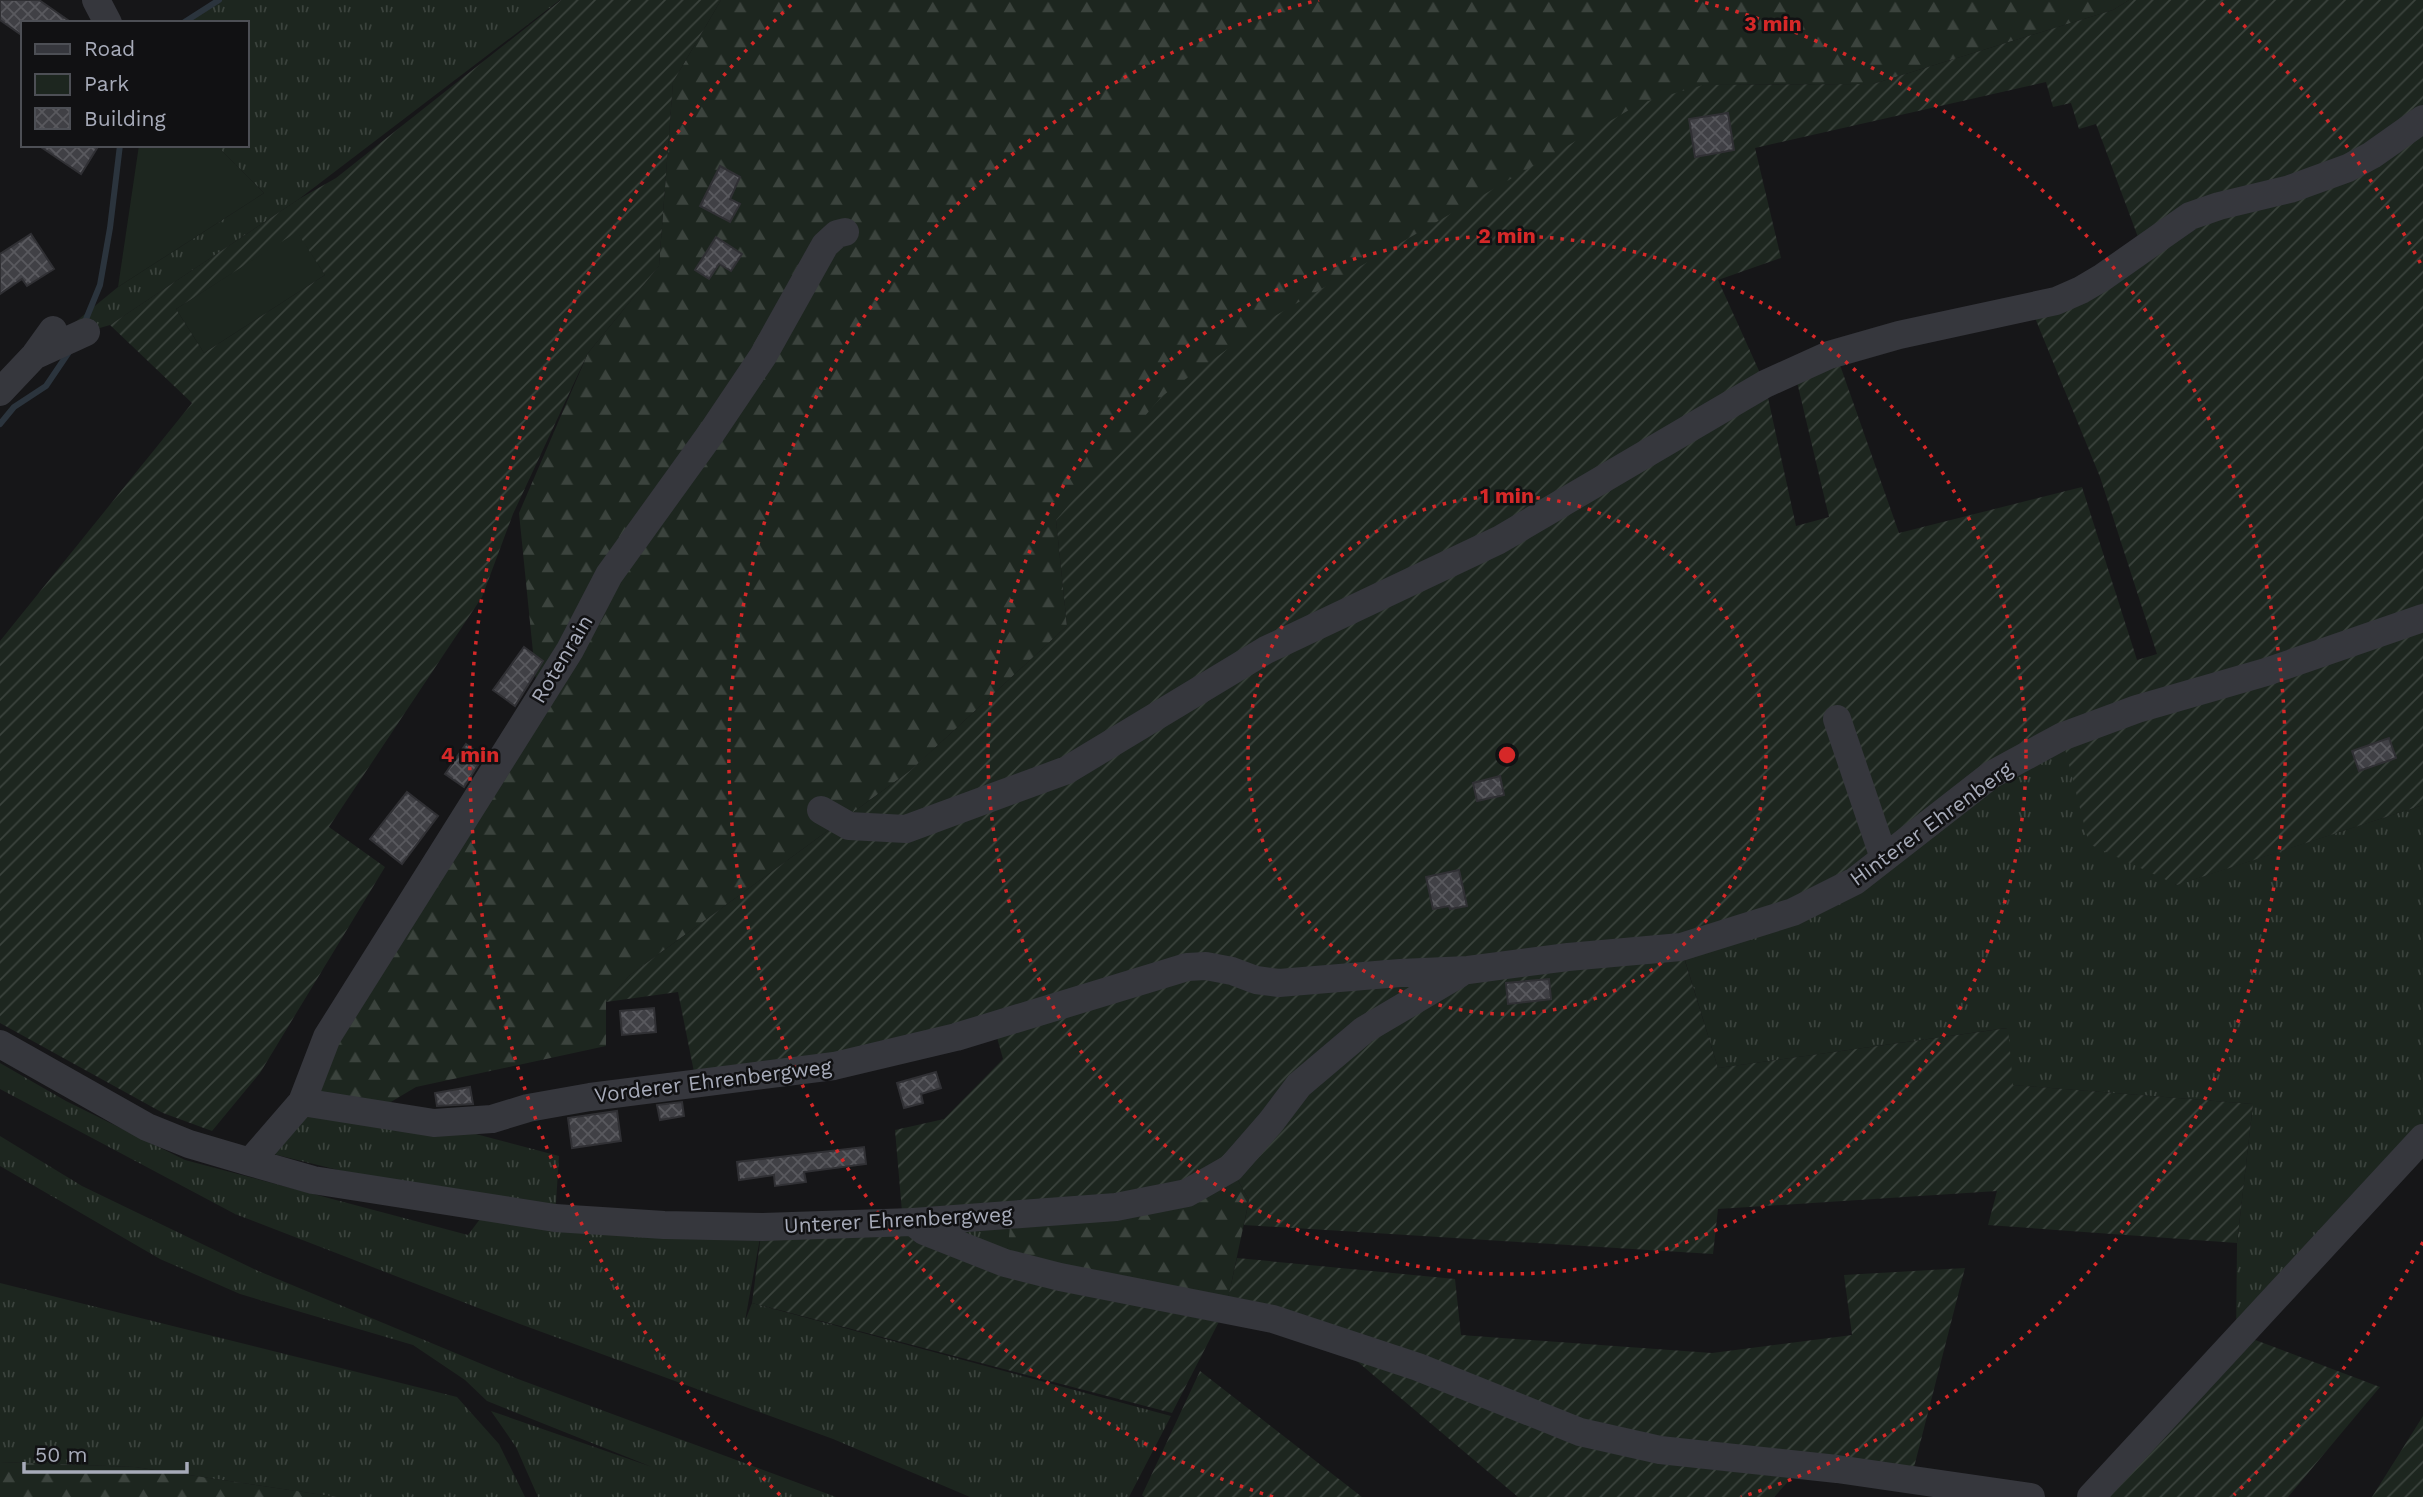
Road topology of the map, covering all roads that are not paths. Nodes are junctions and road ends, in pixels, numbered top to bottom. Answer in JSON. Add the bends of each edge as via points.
{"nodes":[{"id":1,"x":96,"y":0,"type":"edge"},
{"id":2,"x":107,"y":21,"type":"edge"},
{"id":3,"x":2423,"y":119,"type":"edge"},
{"id":4,"x":845,"y":232,"type":"dead end"},
{"id":5,"x":53,"y":330,"type":"dead end"},
{"id":6,"x":86,"y":332,"type":"dead end"},
{"id":7,"x":35,"y":355,"type":"junction"},
{"id":8,"x":0,"y":392,"type":"edge"},
{"id":9,"x":2423,"y":618,"type":"edge"},
{"id":10,"x":1837,"y":719,"type":"dead end"},
{"id":11,"x":821,"y":810,"type":"dead end"},
{"id":12,"x":1884,"y":858,"type":"junction"},
{"id":13,"x":1468,"y":970,"type":"junction"},
{"id":14,"x":0,"y":1044,"type":"edge"},
{"id":15,"x":302,"y":1102,"type":"junction"},
{"id":16,"x":2423,"y":1138,"type":"edge"},
{"id":17,"x":250,"y":1162,"type":"junction"},
{"id":18,"x":913,"y":1222,"type":"junction"},
{"id":19,"x":2031,"y":1497,"type":"edge"},
{"id":20,"x":2091,"y":1497,"type":"edge"}],
"edges":[{"from":1,"to":2,"type":"street"},
{"from":3,"to":11,"type":"street","via":[[2347,168],[2290,190],[2190,216],[2103,277],[2056,301],[1899,335],[1829,355],[1765,384],[1499,540],[1266,650],[1067,770],[906,829],[849,826]]},
{"from":4,"to":15,"type":"street","name":"Rotenrain","via":[[825,245],[763,356],[610,575],[570,650],[327,1037]]},
{"from":5,"to":7,"type":"street"},
{"from":6,"to":7,"type":"street"},
{"from":7,"to":8,"type":"street"},
{"from":9,"to":12,"type":"street","name":"Hinterer Ehrenberg","via":[[2061,737],[1992,775]]},
{"from":10,"to":12,"type":"street"},
{"from":12,"to":13,"type":"street","name":"Hinterer Ehrenberg","via":[[1855,881],[1793,912],[1681,947]]},
{"from":13,"to":15,"type":"street","name":"Vorderer Ehrenbergweg","via":[[1279,984],[1219,968],[1187,967],[956,1037],[834,1066],[590,1097],[492,1119],[434,1123]]},
{"from":13,"to":18,"type":"street","name":"Unterer Ehrenbergweg","via":[[1364,1030],[1299,1085],[1231,1167],[1187,1193],[1116,1207]]},
{"from":14,"to":17,"type":"street","via":[[148,1126]]},
{"from":15,"to":17,"type":"street"},
{"from":16,"to":20,"type":"street"},
{"from":17,"to":18,"type":"street","name":"Unterer Ehrenbergweg","via":[[313,1181],[555,1218],[762,1227]]},
{"from":18,"to":19,"type":"street","via":[[924,1231],[1006,1263],[1273,1319],[1418,1367],[1580,1432],[1660,1450]]}]}
